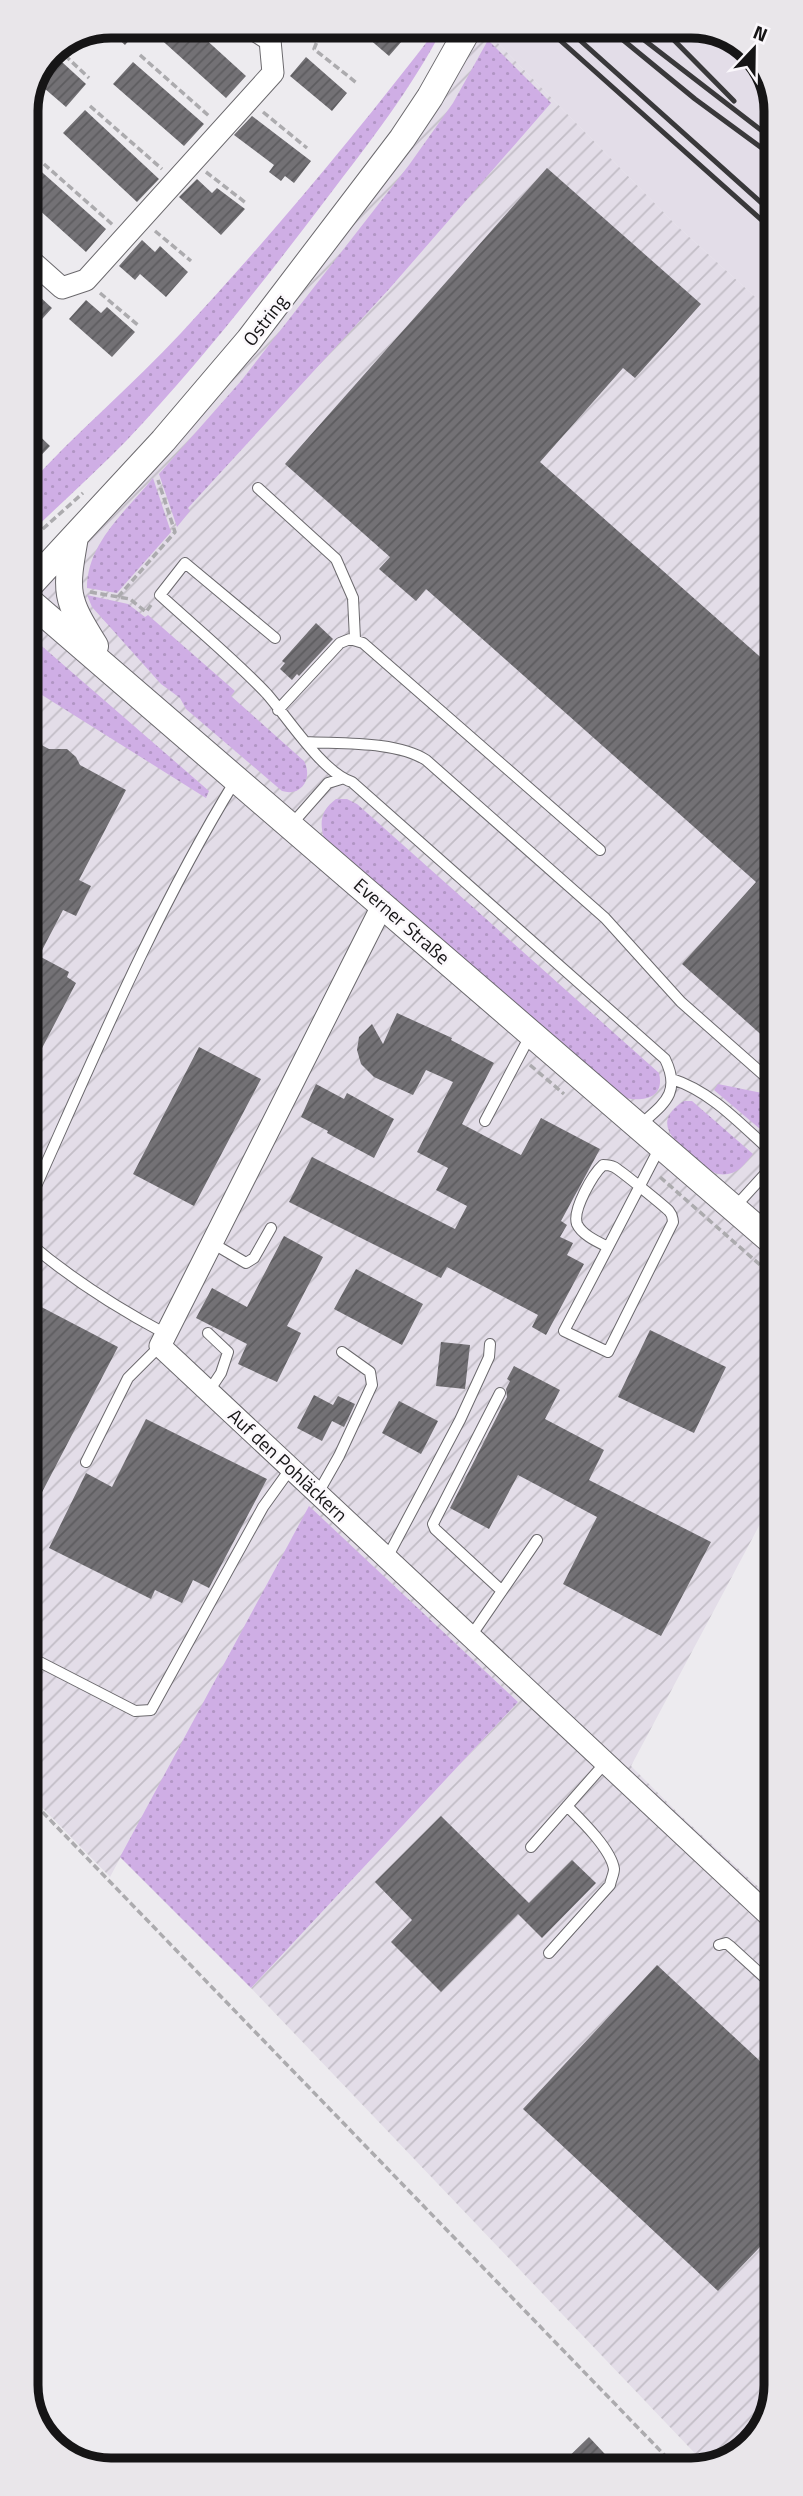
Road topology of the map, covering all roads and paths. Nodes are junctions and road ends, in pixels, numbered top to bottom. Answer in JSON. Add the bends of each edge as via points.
{"nodes":[{"id":1,"x":267,"y":38,"type":"edge"},
{"id":2,"x":318,"y":38,"type":"edge"},
{"id":3,"x":463,"y":39,"type":"edge"},
{"id":4,"x":140,"y":55,"type":"dead end"},
{"id":5,"x":65,"y":56,"type":"edge"},
{"id":6,"x":89,"y":78,"type":"dead end"},
{"id":7,"x":358,"y":84,"type":"dead end"},
{"id":8,"x":248,"y":100,"type":"junction"},
{"id":9,"x":90,"y":106,"type":"dead end"},
{"id":10,"x":223,"y":128,"type":"junction"},
{"id":11,"x":307,"y":148,"type":"dead end"},
{"id":12,"x":38,"y":159,"type":"edge"},
{"id":13,"x":193,"y":162,"type":"junction"},
{"id":14,"x":176,"y":181,"type":"junction"},
{"id":15,"x":246,"y":203,"type":"dead end"},
{"id":16,"x":141,"y":220,"type":"junction"},
{"id":17,"x":125,"y":236,"type":"junction"},
{"id":18,"x":191,"y":261,"type":"dead end"},
{"id":19,"x":38,"y":267,"type":"edge"},
{"id":20,"x":86,"y":280,"type":"junction"},
{"id":21,"x":139,"y":326,"type":"dead end"},
{"id":22,"x":155,"y":471,"type":"dead end"},
{"id":23,"x":258,"y":488,"type":"dead end"},
{"id":24,"x":75,"y":537,"type":"junction"},
{"id":25,"x":38,"y":576,"type":"edge"},
{"id":26,"x":82,"y":590,"type":"dead end"},
{"id":27,"x":160,"y":595,"type":"junction"},
{"id":28,"x":118,"y":597,"type":"junction"},
{"id":29,"x":38,"y":608,"type":"edge"},
{"id":30,"x":275,"y":638,"type":"dead end"},
{"id":31,"x":355,"y":639,"type":"junction"},
{"id":32,"x":110,"y":670,"type":"junction"},
{"id":33,"x":278,"y":710,"type":"junction"},
{"id":34,"x":306,"y":742,"type":"junction"},
{"id":35,"x":237,"y":779,"type":"junction"},
{"id":36,"x":341,"y":779,"type":"junction"},
{"id":37,"x":291,"y":825,"type":"junction"},
{"id":38,"x":600,"y":850,"type":"dead end"},
{"id":39,"x":383,"y":905,"type":"junction"},
{"id":40,"x":532,"y":1033,"type":"junction"},
{"id":41,"x":764,"y":1076,"type":"edge"},
{"id":42,"x":672,"y":1079,"type":"junction"},
{"id":43,"x":485,"y":1121,"type":"dead end"},
{"id":44,"x":639,"y":1126,"type":"junction"},
{"id":45,"x":764,"y":1143,"type":"edge"},
{"id":46,"x":661,"y":1145,"type":"junction"},
{"id":47,"x":764,"y":1175,"type":"edge"},
{"id":48,"x":38,"y":1183,"type":"edge"},
{"id":49,"x":639,"y":1188,"type":"junction"},
{"id":50,"x":734,"y":1208,"type":"junction"},
{"id":51,"x":271,"y":1227,"type":"dead end"},
{"id":52,"x":764,"y":1234,"type":"edge"},
{"id":53,"x":212,"y":1242,"type":"junction"},
{"id":54,"x":608,"y":1247,"type":"junction"},
{"id":55,"x":38,"y":1251,"type":"edge"},
{"id":56,"x":208,"y":1333,"type":"dead end"},
{"id":57,"x":163,"y":1340,"type":"junction"},
{"id":58,"x":490,"y":1344,"type":"dead end"},
{"id":59,"x":342,"y":1352,"type":"dead end"},
{"id":60,"x":208,"y":1391,"type":"junction"},
{"id":61,"x":500,"y":1393,"type":"dead end"},
{"id":62,"x":86,"y":1462,"type":"dead end"},
{"id":63,"x":291,"y":1468,"type":"junction"},
{"id":64,"x":318,"y":1493,"type":"junction"},
{"id":65,"x":537,"y":1540,"type":"dead end"},
{"id":66,"x":387,"y":1558,"type":"junction"},
{"id":67,"x":502,"y":1591,"type":"junction"},
{"id":68,"x":471,"y":1636,"type":"junction"},
{"id":69,"x":38,"y":1661,"type":"edge"},
{"id":70,"x":606,"y":1762,"type":"junction"},
{"id":71,"x":567,"y":1806,"type":"junction"},
{"id":72,"x":38,"y":1807,"type":"edge"},
{"id":73,"x":531,"y":1847,"type":"dead end"},
{"id":74,"x":764,"y":1911,"type":"edge"},
{"id":75,"x":719,"y":1945,"type":"dead end"},
{"id":76,"x":550,"y":1954,"type":"dead end"},
{"id":77,"x":764,"y":1977,"type":"edge"},
{"id":78,"x":667,"y":2458,"type":"edge"}],
"edges":[{"from":1,"to":8,"type":"street","via":[[273,73]]},
{"from":2,"to":7,"type":"path","via":[[314,50]]},
{"from":3,"to":24,"type":"street","name":"Ostring","via":[[402,139],[279,302]]},
{"from":4,"to":10,"type":"path"},
{"from":5,"to":6,"type":"path"},
{"from":8,"to":10,"type":"street"},
{"from":8,"to":11,"type":"path"},
{"from":9,"to":14,"type":"path"},
{"from":10,"to":13,"type":"street"},
{"from":12,"to":17,"type":"path"},
{"from":13,"to":14,"type":"street"},
{"from":13,"to":15,"type":"path"},
{"from":14,"to":16,"type":"street"},
{"from":16,"to":17,"type":"street"},
{"from":16,"to":18,"type":"path"},
{"from":17,"to":20,"type":"street"},
{"from":19,"to":20,"type":"street","via":[[62,288]]},
{"from":20,"to":21,"type":"path"},
{"from":22,"to":28,"type":"path","via":[[175,532]]},
{"from":23,"to":31,"type":"lane","via":[[335,559],[353,598]]},
{"from":24,"to":25,"type":"street","name":"Ostring"},
{"from":24,"to":32,"type":"street","via":[[69,567],[70,602]]},
{"from":26,"to":28,"type":"path"},
{"from":27,"to":28,"type":"path","via":[[146,612],[130,599]]},
{"from":27,"to":30,"type":"lane","via":[[185,563]]},
{"from":27,"to":33,"type":"lane"},
{"from":29,"to":32,"type":"street","name":"Everner Straße"},
{"from":31,"to":33,"type":"lane","via":[[340,643]]},
{"from":31,"to":38,"type":"lane"},
{"from":32,"to":35,"type":"street","name":"Everner Straße"},
{"from":33,"to":34,"type":"lane"},
{"from":34,"to":36,"type":"lane"},
{"from":34,"to":41,"type":"lane","via":[[399,749],[426,760],[605,918],[681,1002]]},
{"from":35,"to":37,"type":"street","name":"Everner Straße"},
{"from":35,"to":48,"type":"lane","via":[[205,831],[113,1014]]},
{"from":36,"to":37,"type":"lane","via":[[328,783]]},
{"from":36,"to":42,"type":"lane","via":[[352,782],[665,1059]]},
{"from":37,"to":39,"type":"street","name":"Everner Straße"},
{"from":39,"to":40,"type":"street","name":"Everner Straße"},
{"from":39,"to":53,"type":"street"},
{"from":40,"to":43,"type":"lane"},
{"from":40,"to":44,"type":"street","name":"Everner Straße"},
{"from":42,"to":44,"type":"lane","via":[[667,1100]]},
{"from":42,"to":45,"type":"lane","via":[[705,1094]]},
{"from":44,"to":46,"type":"street","name":"Everner Straße"},
{"from":46,"to":49,"type":"lane"},
{"from":46,"to":50,"type":"street","name":"Everner Straße"},
{"from":47,"to":50,"type":"lane"},
{"from":49,"to":54,"type":"lane"},
{"from":49,"to":54,"type":"lane","via":[[612,1166],[603,1165],[596,1171],[576,1211],[577,1223]]},
{"from":49,"to":54,"type":"lane","via":[[671,1214],[673,1222],[608,1352],[564,1331]]},
{"from":50,"to":52,"type":"street","name":"Everner Straße"},
{"from":51,"to":53,"type":"lane","via":[[254,1258],[246,1263]]},
{"from":53,"to":57,"type":"street"},
{"from":55,"to":57,"type":"lane"},
{"from":56,"to":60,"type":"lane","via":[[228,1352]]},
{"from":57,"to":60,"type":"street","name":"Auf den Pohläckern"},
{"from":57,"to":62,"type":"lane","via":[[128,1377]]},
{"from":58,"to":66,"type":"lane","via":[[489,1357],[460,1420]]},
{"from":59,"to":64,"type":"lane","via":[[370,1372],[372,1385]]},
{"from":60,"to":63,"type":"street","name":"Auf den Pohläckern"},
{"from":61,"to":67,"type":"lane","via":[[433,1524]]},
{"from":63,"to":64,"type":"street","name":"Auf den Pohläckern"},
{"from":63,"to":69,"type":"lane","via":[[263,1507],[151,1710],[135,1711]]},
{"from":64,"to":66,"type":"street","name":"Auf den Pohläckern"},
{"from":65,"to":67,"type":"lane"},
{"from":66,"to":68,"type":"street","name":"Auf den Pohläckern"},
{"from":67,"to":68,"type":"lane"},
{"from":68,"to":70,"type":"street","name":"Auf den Pohläckern"},
{"from":70,"to":71,"type":"lane"},
{"from":70,"to":74,"type":"street","name":"Auf den Pohläckern"},
{"from":71,"to":73,"type":"lane"},
{"from":71,"to":76,"type":"lane","via":[[611,1860],[614,1871],[610,1885]]},
{"from":72,"to":78,"type":"path"},
{"from":75,"to":77,"type":"lane","via":[[726,1943]]}]}
